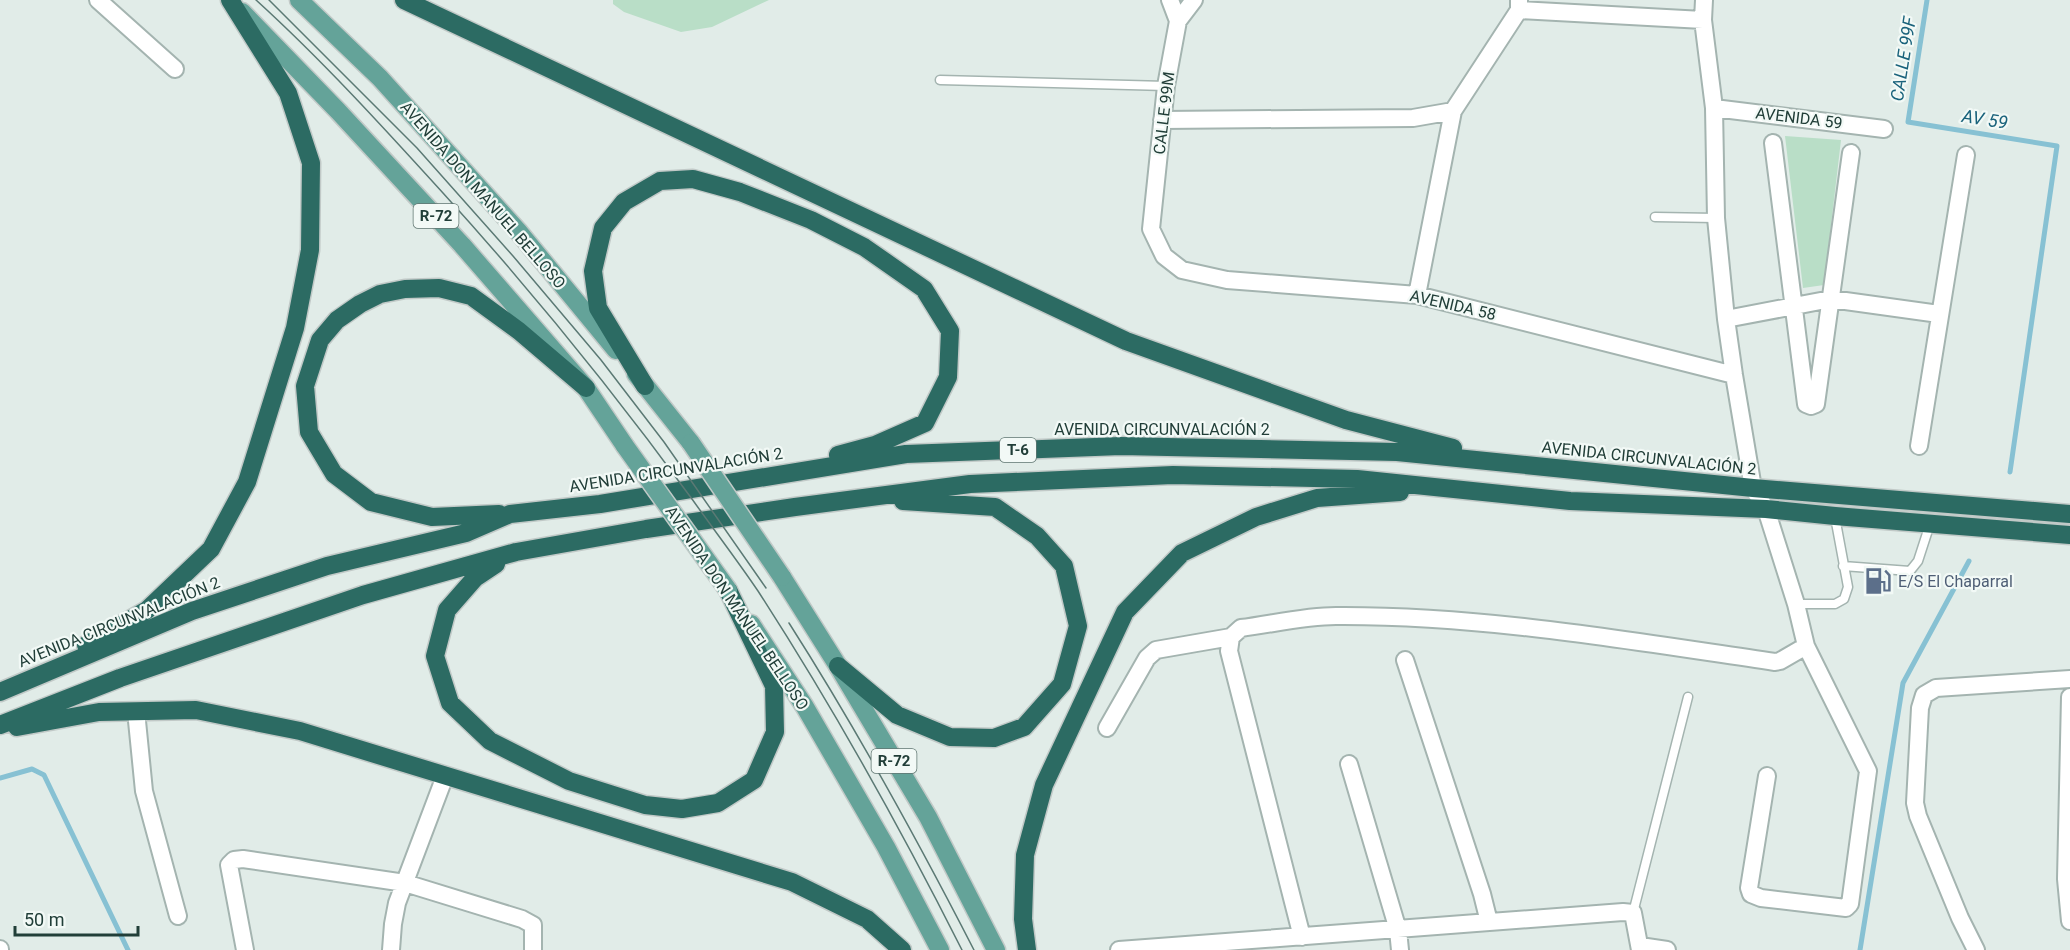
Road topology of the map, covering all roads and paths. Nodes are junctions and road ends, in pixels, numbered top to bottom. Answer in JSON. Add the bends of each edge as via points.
{"nodes":[{"id":1,"x":98,"y":0,"type":"edge"},
{"id":2,"x":230,"y":0,"type":"edge"},
{"id":3,"x":299,"y":0,"type":"edge"},
{"id":4,"x":404,"y":0,"type":"edge"},
{"id":5,"x":1170,"y":0,"type":"edge"},
{"id":6,"x":1194,"y":0,"type":"edge"},
{"id":7,"x":1704,"y":0,"type":"edge"},
{"id":8,"x":1519,"y":5,"type":"edge"},
{"id":9,"x":1703,"y":20,"type":"junction"},
{"id":10,"x":1178,"y":21,"type":"junction"},
{"id":11,"x":175,"y":69,"type":"dead end"},
{"id":12,"x":940,"y":81,"type":"dead end"},
{"id":13,"x":1166,"y":86,"type":"junction"},
{"id":14,"x":1714,"y":108,"type":"junction"},
{"id":15,"x":1453,"y":111,"type":"junction"},
{"id":16,"x":1162,"y":120,"type":"junction"},
{"id":17,"x":1884,"y":129,"type":"dead end"},
{"id":18,"x":1773,"y":142,"type":"dead end"},
{"id":19,"x":1851,"y":153,"type":"dead end"},
{"id":20,"x":1966,"y":155,"type":"dead end"},
{"id":21,"x":1654,"y":217,"type":"dead end"},
{"id":22,"x":1716,"y":218,"type":"junction"},
{"id":23,"x":1151,"y":229,"type":"joint"},
{"id":24,"x":1417,"y":295,"type":"junction"},
{"id":25,"x":1831,"y":299,"type":"junction"},
{"id":26,"x":1794,"y":306,"type":"junction"},
{"id":27,"x":1939,"y":314,"type":"junction"},
{"id":28,"x":1725,"y":319,"type":"junction"},
{"id":29,"x":1734,"y":375,"type":"junction"},
{"id":30,"x":645,"y":386,"type":"junction"},
{"id":31,"x":586,"y":388,"type":"junction"},
{"id":32,"x":1919,"y":446,"type":"dead end"},
{"id":33,"x":1507,"y":463,"type":"junction"},
{"id":34,"x":742,"y":480,"type":"junction"},
{"id":35,"x":1448,"y":488,"type":"junction"},
{"id":36,"x":1753,"y":488,"type":"junction"},
{"id":37,"x":863,"y":498,"type":"junction"},
{"id":38,"x":1766,"y":508,"type":"junction"},
{"id":39,"x":510,"y":514,"type":"junction"},
{"id":40,"x":2070,"y":514,"type":"edge"},
{"id":41,"x":1835,"y":516,"type":"junction"},
{"id":42,"x":1930,"y":524,"type":"junction"},
{"id":43,"x":2070,"y":535,"type":"edge"},
{"id":44,"x":516,"y":552,"type":"junction"},
{"id":45,"x":1843,"y":566,"type":"junction"},
{"id":46,"x":728,"y":590,"type":"junction"},
{"id":47,"x":1796,"y":604,"type":"junction"},
{"id":48,"x":1231,"y":637,"type":"junction"},
{"id":49,"x":1806,"y":646,"type":"junction"},
{"id":50,"x":1405,"y":660,"type":"dead end"},
{"id":51,"x":838,"y":666,"type":"junction"},
{"id":52,"x":2070,"y":679,"type":"edge"},
{"id":53,"x":19,"y":684,"type":"junction"},
{"id":54,"x":0,"y":692,"type":"edge"},
{"id":55,"x":1688,"y":697,"type":"dead end"},
{"id":56,"x":2070,"y":697,"type":"edge"},
{"id":57,"x":136,"y":711,"type":"junction"},
{"id":58,"x":0,"y":727,"type":"edge"},
{"id":59,"x":1107,"y":728,"type":"dead end"},
{"id":60,"x":1349,"y":764,"type":"dead end"},
{"id":61,"x":445,"y":776,"type":"junction"},
{"id":62,"x":1767,"y":776,"type":"dead end"},
{"id":63,"x":405,"y":883,"type":"junction"},
{"id":64,"x":1633,"y":913,"type":"junction"},
{"id":65,"x":178,"y":916,"type":"dead end"},
{"id":66,"x":2070,"y":921,"type":"edge"},
{"id":67,"x":1489,"y":922,"type":"junction"},
{"id":68,"x":1398,"y":930,"type":"junction"},
{"id":69,"x":1302,"y":937,"type":"junction"},
{"id":70,"x":1191,"y":948,"type":"edge"},
{"id":71,"x":1640,"y":948,"type":"edge"},
{"id":72,"x":245,"y":950,"type":"edge"},
{"id":73,"x":391,"y":950,"type":"edge"},
{"id":74,"x":533,"y":950,"type":"edge"},
{"id":75,"x":902,"y":950,"type":"edge"},
{"id":76,"x":940,"y":950,"type":"edge"},
{"id":77,"x":996,"y":950,"type":"edge"},
{"id":78,"x":1026,"y":950,"type":"edge"},
{"id":79,"x":1119,"y":950,"type":"edge"},
{"id":80,"x":1400,"y":950,"type":"edge"},
{"id":81,"x":1667,"y":950,"type":"edge"},
{"id":82,"x":1976,"y":950,"type":"edge"}],
"edges":[{"from":1,"to":11,"type":"street"},
{"from":2,"to":31,"type":"main road","name":"AVENIDA DON MANUEL BELLOSO","number":"R-72","via":[[454,236]]},
{"from":2,"to":53,"type":"highway","via":[[288,93],[310,163],[310,250],[295,328],[248,482],[211,549],[147,610]]},
{"from":3,"to":30,"type":"main road","name":"AVENIDA DON MANUEL BELLOSO","number":"R-72","via":[[380,78],[518,231]]},
{"from":4,"to":33,"type":"highway","via":[[1126,341],[1346,420]]},
{"from":5,"to":10,"type":"street"},
{"from":6,"to":10,"type":"street"},
{"from":7,"to":9,"type":"street"},
{"from":8,"to":9,"type":"street"},
{"from":8,"to":15,"type":"street"},
{"from":9,"to":14,"type":"street"},
{"from":10,"to":13,"type":"street","name":"CALLE 99M"},
{"from":12,"to":13,"type":"lane"},
{"from":13,"to":16,"type":"street","name":"CALLE 99M"},
{"from":14,"to":17,"type":"street","name":"AVENIDA 59"},
{"from":14,"to":22,"type":"street"},
{"from":15,"to":16,"type":"street","via":[[1413,118]]},
{"from":15,"to":24,"type":"street"},
{"from":16,"to":23,"type":"street","name":"CALLE 99M"},
{"from":18,"to":26,"type":"street"},
{"from":19,"to":25,"type":"street"},
{"from":20,"to":27,"type":"street"},
{"from":21,"to":22,"type":"lane"},
{"from":22,"to":28,"type":"street"},
{"from":23,"to":24,"type":"street","name":"AVENIDA 58","via":[[1164,256],[1182,270],[1227,280]]},
{"from":24,"to":29,"type":"street","name":"AVENIDA 58"},
{"from":25,"to":26,"type":"street"},
{"from":25,"to":26,"type":"street","via":[[1816,404],[1811,406],[1806,404]]},
{"from":25,"to":27,"type":"street"},
{"from":26,"to":28,"type":"street"},
{"from":27,"to":32,"type":"street"},
{"from":28,"to":29,"type":"street"},
{"from":29,"to":36,"type":"street"},
{"from":30,"to":34,"type":"highway","via":[[598,308],[594,271],[603,228],[624,202],[660,181],[693,179],[801,216],[864,247],[924,289],[950,331],[948,377],[925,423],[875,445]]},
{"from":30,"to":51,"type":"main road","name":"AVENIDA DON MANUEL BELLOSO","number":"R-72","bridge":true,"via":[[691,443]]},
{"from":31,"to":39,"type":"highway","via":[[471,296],[439,288],[380,294],[337,320],[320,340],[305,386],[309,432],[334,474],[371,502],[432,517]]},
{"from":31,"to":46,"type":"main road","name":"AVENIDA DON MANUEL BELLOSO","number":"R-72","bridge":true},
{"from":33,"to":34,"type":"highway","name":"AVENIDA CIRCUNVALACIÓN 2","number":"T-6","via":[[1397,452],[1121,446],[906,454]]},
{"from":33,"to":36,"type":"highway","name":"AVENIDA CIRCUNVALACIÓN 2","number":"T-6"},
{"from":34,"to":39,"type":"highway","name":"AVENIDA CIRCUNVALACIÓN 2","number":"T-6","via":[[600,504]]},
{"from":35,"to":37,"type":"highway","number":"T-6","via":[[1357,479],[1173,476],[970,484]]},
{"from":35,"to":38,"type":"highway","number":"T-6","via":[[1570,501]]},
{"from":35,"to":78,"type":"highway","via":[[1317,498],[1256,517],[1182,553],[1125,612],[1044,785],[1025,855]]},
{"from":36,"to":38,"type":"street"},
{"from":36,"to":40,"type":"highway","name":"AVENIDA CIRCUNVALACIÓN 2","number":"T-6"},
{"from":37,"to":44,"type":"highway","number":"T-6"},
{"from":37,"to":51,"type":"highway","via":[[995,507],[1037,536],[1064,566],[1078,626],[1062,684],[1024,727],[994,738],[950,737],[897,715]]},
{"from":38,"to":41,"type":"highway","number":"T-6"},
{"from":38,"to":47,"type":"street"},
{"from":39,"to":53,"type":"highway","name":"AVENIDA CIRCUNVALACIÓN 2","number":"T-6","via":[[466,533],[327,566],[192,611]]},
{"from":41,"to":42,"type":"highway","number":"T-6"},
{"from":41,"to":45,"type":"lane"},
{"from":42,"to":43,"type":"highway","number":"T-6"},
{"from":42,"to":45,"type":"lane","via":[[1911,571]]},
{"from":44,"to":46,"type":"highway","via":[[475,578],[447,610],[435,656],[450,703],[490,741],[569,781],[645,805],[682,809],[718,803],[754,780],[775,732],[774,686]]},
{"from":44,"to":58,"type":"highway","number":"T-6","via":[[363,595],[120,678]]},
{"from":45,"to":47,"type":"lane","via":[[1848,588],[1844,599],[1835,604]]},
{"from":46,"to":76,"type":"main road","name":"AVENIDA DON MANUEL BELLOSO","number":"R-72","via":[[806,707]]},
{"from":47,"to":49,"type":"street"},
{"from":48,"to":49,"type":"street","via":[[1241,628],[1333,616],[1437,618],[1775,662]]},
{"from":48,"to":59,"type":"street","via":[[1156,650]]},
{"from":48,"to":69,"type":"street","via":[[1229,651]]},
{"from":49,"to":62,"type":"street","via":[[1868,771],[1850,904],[1846,908],[1751,894]]},
{"from":50,"to":67,"type":"street"},
{"from":51,"to":77,"type":"main road","name":"AVENIDA DON MANUEL BELLOSO","number":"R-72","via":[[928,817]]},
{"from":52,"to":82,"type":"street","via":[[1936,688],[1924,695],[1915,803]]},
{"from":53,"to":54,"type":"highway","name":"AVENIDA CIRCUNVALACIÓN 2","number":"T-6"},
{"from":55,"to":64,"type":"lane"},
{"from":56,"to":66,"type":"street","via":[[2066,879]]},
{"from":57,"to":58,"type":"highway","via":[[99,712]]},
{"from":57,"to":61,"type":"highway","via":[[195,710],[300,731]]},
{"from":57,"to":65,"type":"street","via":[[144,791]]},
{"from":60,"to":68,"type":"street"},
{"from":61,"to":63,"type":"street"},
{"from":61,"to":75,"type":"highway","via":[[792,882],[867,919]]},
{"from":63,"to":72,"type":"street","via":[[234,860],[229,865]]},
{"from":63,"to":73,"type":"street","via":[[393,924]]},
{"from":63,"to":74,"type":"street","via":[[522,919],[533,925]]},
{"from":64,"to":67,"type":"street"},
{"from":64,"to":71,"type":"street"},
{"from":67,"to":68,"type":"street"},
{"from":68,"to":69,"type":"street"},
{"from":68,"to":80,"type":"street"},
{"from":69,"to":70,"type":"street"},
{"from":70,"to":79,"type":"street"},
{"from":71,"to":81,"type":"street"}]}
